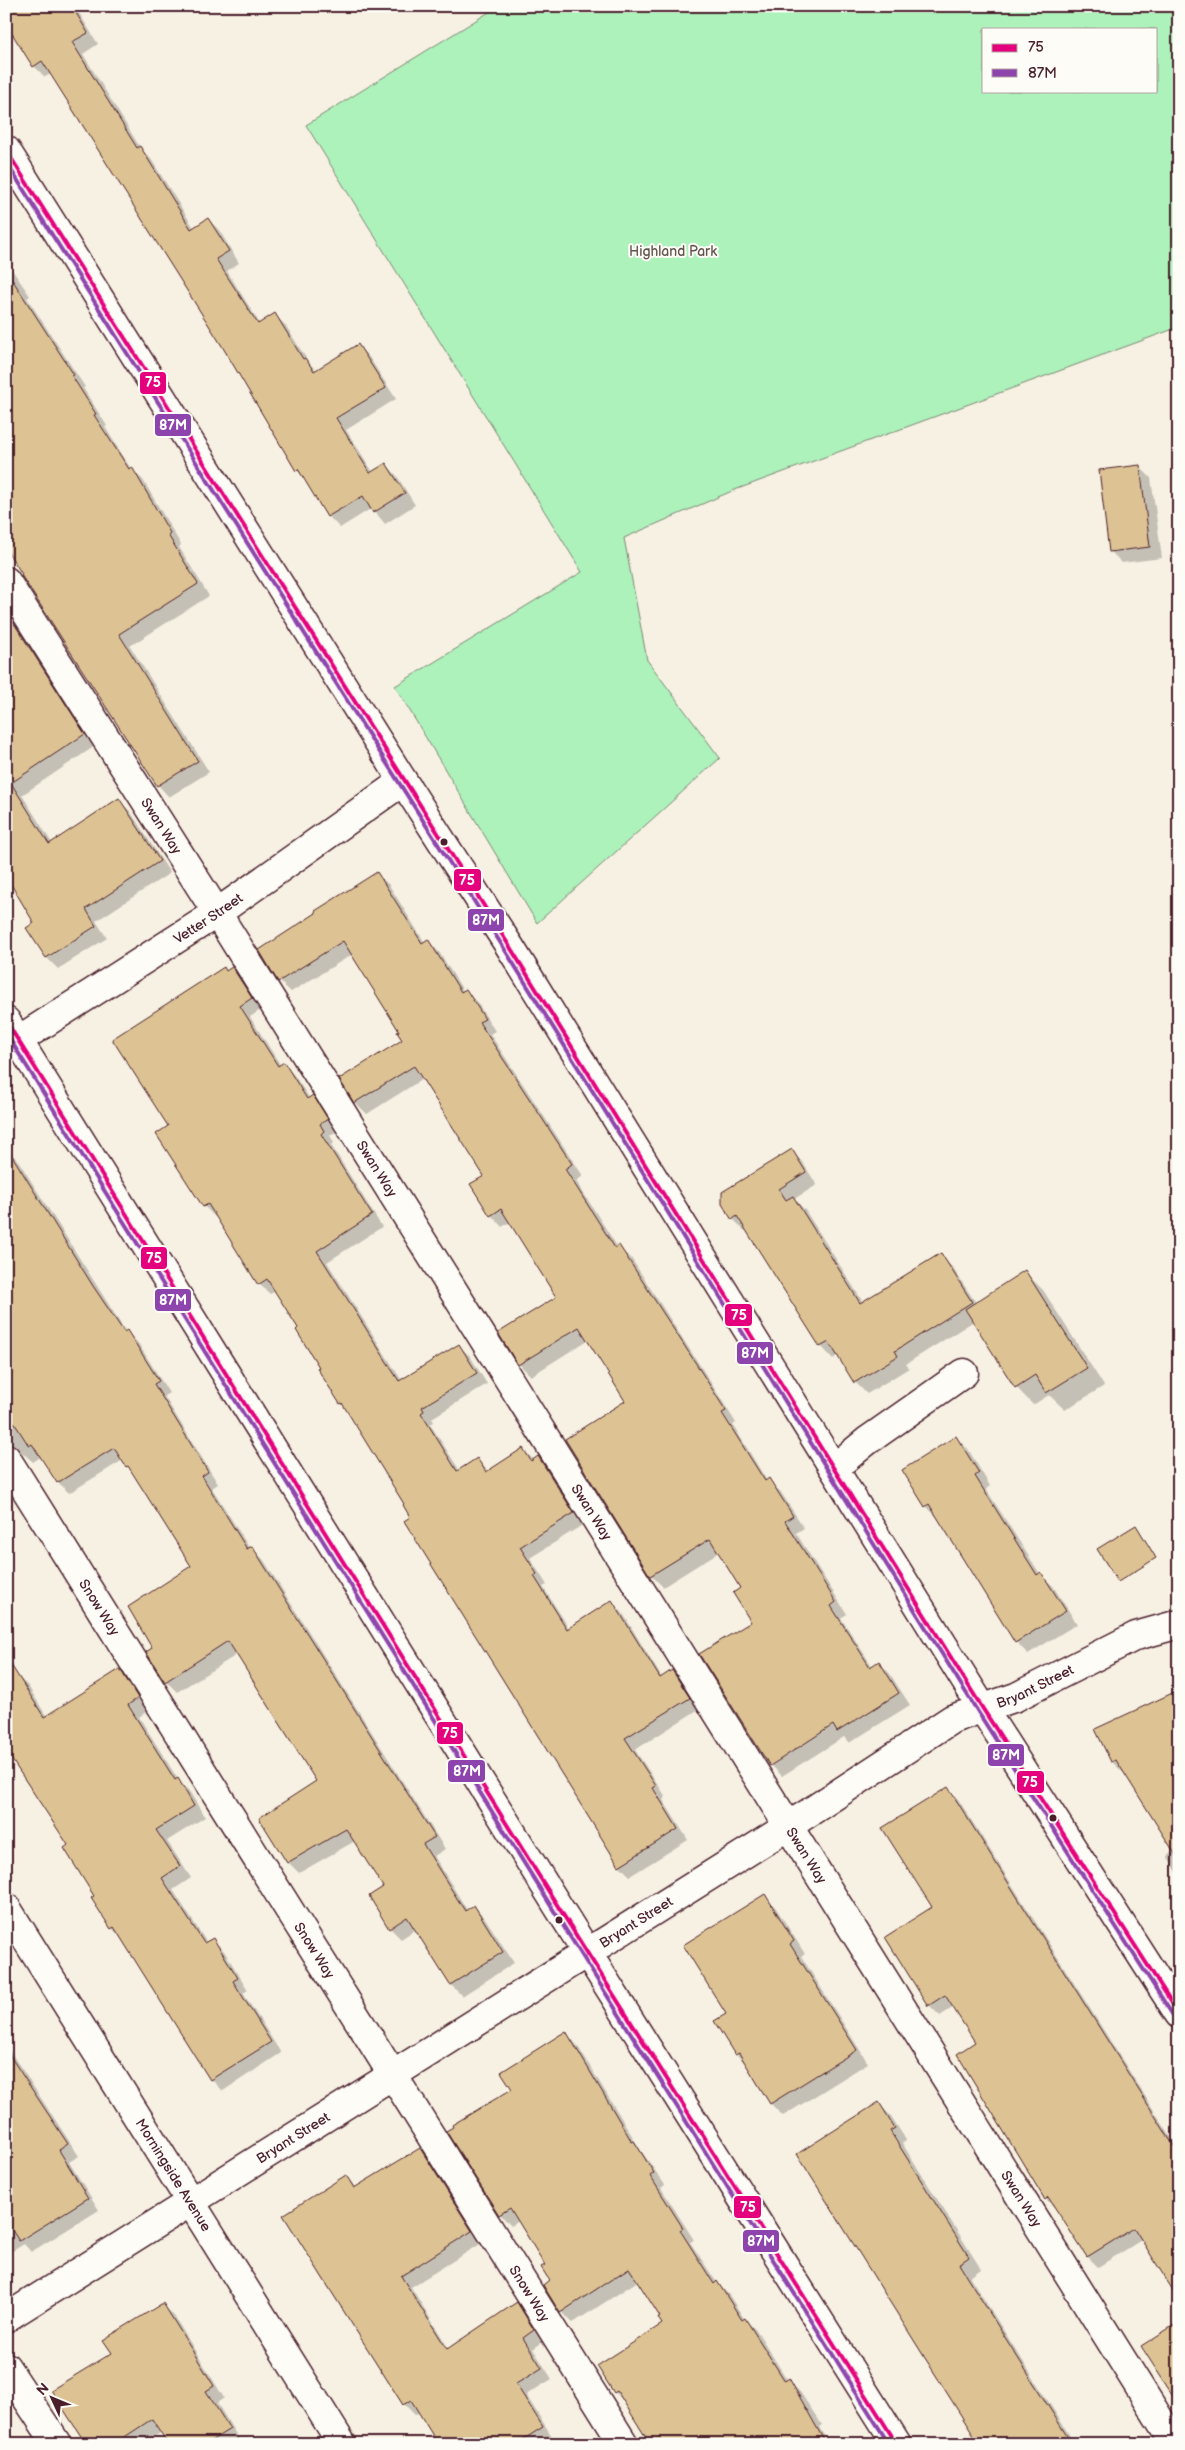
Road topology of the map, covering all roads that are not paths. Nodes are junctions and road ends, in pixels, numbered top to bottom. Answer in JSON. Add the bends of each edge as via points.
{"nodes":[{"id":1,"x":6,"y":150,"type":"edge"},
{"id":2,"x":6,"y":581,"type":"edge"},
{"id":3,"x":403,"y":781,"type":"junction"},
{"id":4,"x":217,"y":913,"type":"junction"},
{"id":5,"x":10,"y":1037,"type":"edge"},
{"id":6,"x":964,"y":1373,"type":"dead end"},
{"id":7,"x":6,"y":1458,"type":"edge"},
{"id":8,"x":834,"y":1468,"type":"junction"},
{"id":9,"x":1179,"y":1624,"type":"edge"},
{"id":10,"x":983,"y":1709,"type":"junction"},
{"id":11,"x":787,"y":1826,"type":"junction"},
{"id":12,"x":6,"y":1907,"type":"edge"},
{"id":13,"x":587,"y":1952,"type":"junction"},
{"id":14,"x":1179,"y":2014,"type":"edge"},
{"id":15,"x":390,"y":2074,"type":"junction"},
{"id":16,"x":190,"y":2201,"type":"junction"},
{"id":17,"x":6,"y":2318,"type":"edge"},
{"id":18,"x":6,"y":2367,"type":"edge"},
{"id":19,"x":57,"y":2444,"type":"edge"},
{"id":20,"x":342,"y":2444,"type":"edge"},
{"id":21,"x":624,"y":2444,"type":"edge"},
{"id":22,"x":897,"y":2444,"type":"edge"},
{"id":23,"x":1175,"y":2444,"type":"edge"}],
"edges":[{"from":1,"to":3,"type":"street"},
{"from":2,"to":4,"type":"street","name":"Swan Way"},
{"from":3,"to":4,"type":"street","name":"Vetter Street"},
{"from":3,"to":8,"type":"street","via":[[510,946]]},
{"from":4,"to":5,"type":"street","name":"Vetter Street"},
{"from":4,"to":11,"type":"street","name":"Swan Way"},
{"from":5,"to":13,"type":"street"},
{"from":6,"to":8,"type":"street"},
{"from":7,"to":15,"type":"street","name":"Snow Way"},
{"from":8,"to":10,"type":"street"},
{"from":9,"to":10,"type":"street","name":"Bryant Street","via":[[1136,1636],[1016,1697]]},
{"from":10,"to":11,"type":"street","name":"Bryant Street","via":[[952,1719]]},
{"from":10,"to":14,"type":"street"},
{"from":11,"to":13,"type":"street","name":"Bryant Street"},
{"from":11,"to":23,"type":"street","name":"Swan Way"},
{"from":12,"to":16,"type":"street","name":"Morningside Avenue"},
{"from":13,"to":15,"type":"street","name":"Bryant Street"},
{"from":13,"to":22,"type":"street"},
{"from":15,"to":16,"type":"street","name":"Bryant Street"},
{"from":15,"to":21,"type":"street","name":"Snow Way"},
{"from":16,"to":17,"type":"street","name":"Bryant Street"},
{"from":16,"to":20,"type":"street","name":"Morningside Avenue"},
{"from":18,"to":19,"type":"street"}]}
